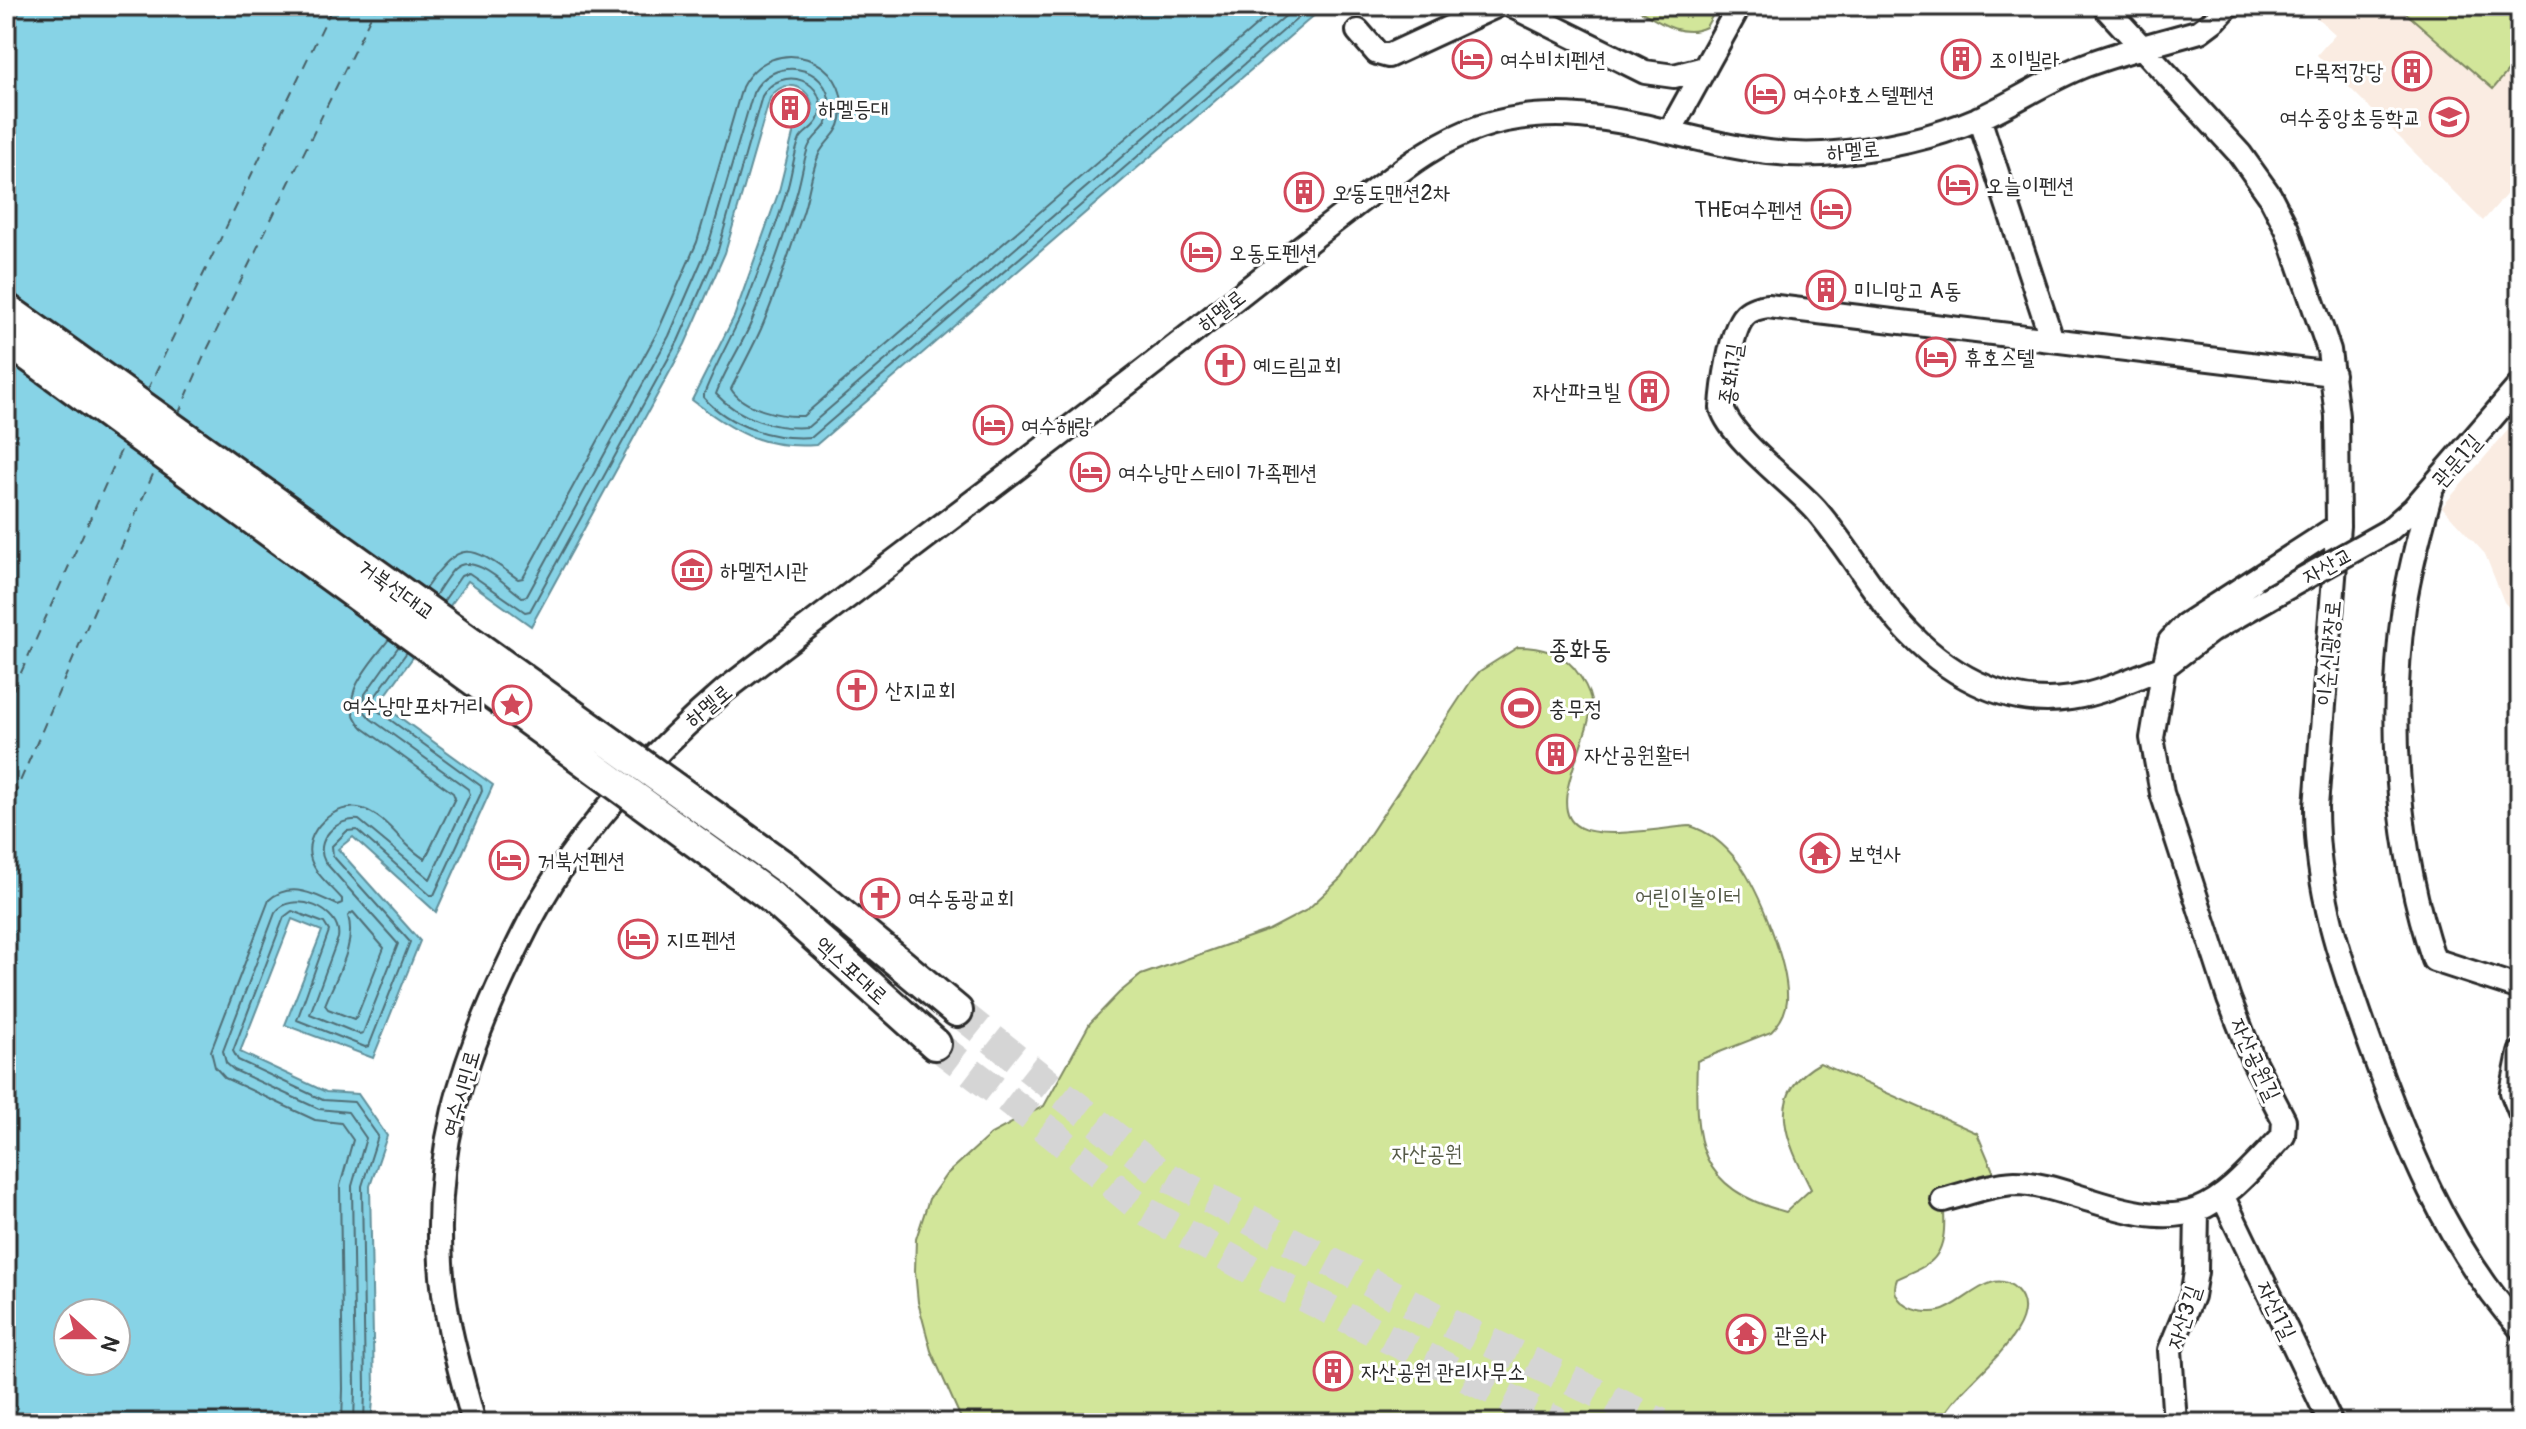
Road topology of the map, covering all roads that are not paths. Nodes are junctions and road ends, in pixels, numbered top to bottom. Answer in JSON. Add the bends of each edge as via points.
{"nodes":[{"id":1,"x":1496,"y":6,"type":"edge"},
{"id":2,"x":1512,"y":6,"type":"edge"},
{"id":3,"x":1739,"y":6,"type":"edge"},
{"id":4,"x":2104,"y":6,"type":"edge"},
{"id":5,"x":2228,"y":6,"type":"edge"},
{"id":6,"x":1358,"y":31,"type":"dead end"},
{"id":7,"x":2143,"y":47,"type":"junction"},
{"id":8,"x":1705,"y":68,"type":"junction"},
{"id":9,"x":1979,"y":118,"type":"junction"},
{"id":10,"x":1670,"y":131,"type":"junction"},
{"id":11,"x":6,"y":309,"type":"edge"},
{"id":12,"x":6,"y":339,"type":"edge"},
{"id":13,"x":2052,"y":340,"type":"junction"},
{"id":14,"x":2333,"y":374,"type":"junction"},
{"id":15,"x":2520,"y":385,"type":"edge"},
{"id":16,"x":2432,"y":488,"type":"junction"},
{"id":17,"x":2338,"y":526,"type":"junction"},
{"id":18,"x":2388,"y":531,"type":"joint"},
{"id":19,"x":2164,"y":667,"type":"junction"},
{"id":20,"x":616,"y":799,"type":"joint"},
{"id":21,"x":787,"y":869,"type":"joint"},
{"id":22,"x":770,"y":896,"type":"joint"},
{"id":23,"x":2520,"y":988,"type":"edge"},
{"id":24,"x":957,"y":1011,"type":"tunnel mouth"},
{"id":25,"x":935,"y":1044,"type":"tunnel mouth"},
{"id":26,"x":2520,"y":1053,"type":"edge"},
{"id":27,"x":2520,"y":1112,"type":"edge"},
{"id":28,"x":2223,"y":1197,"type":"junction"},
{"id":29,"x":1943,"y":1200,"type":"dead end"},
{"id":30,"x":2197,"y":1210,"type":"junction"},
{"id":31,"x":2520,"y":1328,"type":"edge"},
{"id":32,"x":474,"y":1423,"type":"edge"},
{"id":33,"x":2175,"y":1423,"type":"edge"},
{"id":34,"x":2331,"y":1423,"type":"edge"}],
"edges":[{"from":1,"to":6,"type":"street","via":[[1391,56],[1377,53]]},
{"from":2,"to":8,"type":"street","via":[[1645,72],[1674,76]]},
{"from":3,"to":8,"type":"street"},
{"from":4,"to":7,"type":"street","name":"이순신광장로"},
{"from":5,"to":7,"type":"street","name":"하멜로","via":[[2200,31]]},
{"from":7,"to":9,"type":"street","name":"하멜로","via":[[2085,65]]},
{"from":7,"to":14,"type":"street","name":"이순신광장로","via":[[2240,154],[2270,196],[2307,282]]},
{"from":8,"to":10,"type":"street"},
{"from":9,"to":10,"type":"street","name":"하멜로","via":[[1902,145],[1808,154],[1756,151]]},
{"from":9,"to":13,"type":"street"},
{"from":10,"to":20,"type":"street","name":"하멜로","via":[[1601,117],[1538,116],[1481,127],[1428,152],[725,690],[681,728]]},
{"from":11,"to":21,"type":"main road","name":"거북선대교","bridge":true},
{"from":12,"to":22,"type":"main road","name":"거북선대교","bridge":true},
{"from":13,"to":14,"type":"street","name":"종화1길"},
{"from":13,"to":19,"type":"street","name":"종화1길","via":[[1758,308],[1744,316],[1736,331],[1722,408],[1739,434],[1816,510],[1898,620],[1963,676],[2001,693],[2062,699]]},
{"from":14,"to":17,"type":"street","name":"이순신광장로"},
{"from":15,"to":16,"type":"street","name":"관문1길"},
{"from":16,"to":18,"type":"street","name":"관문1길"},
{"from":16,"to":23,"type":"street","via":[[2409,581],[2400,656],[2403,831],[2434,960]]},
{"from":17,"to":19,"type":"street","name":"자산공원길","via":[[2185,625],[2170,641]]},
{"from":17,"to":31,"type":"street","name":"이순신광장로","via":[[2316,807],[2327,916],[2386,1089],[2427,1182],[2490,1293]]},
{"from":18,"to":19,"type":"street","name":"자산교","bridge":true,"via":[[2211,631]]},
{"from":19,"to":28,"type":"street","name":"자산공원길","via":[[2152,738],[2162,793],[2229,999],[2285,1127],[2283,1136]]},
{"from":20,"to":32,"type":"street","name":"여수시민로","via":[[566,861],[522,935],[472,1048],[447,1133],[442,1274],[452,1342]]},
{"from":21,"to":24,"type":"main road","name":"엑스포대로"},
{"from":22,"to":25,"type":"main road","name":"엑스포대로"},
{"from":26,"to":27,"type":"street","via":[[2512,1084]]},
{"from":28,"to":30,"type":"street","name":"자산공원길"},
{"from":28,"to":34,"type":"street","name":"자산1길"},
{"from":29,"to":30,"type":"street","name":"자산공원길","via":[[2016,1183],[2143,1215]]},
{"from":30,"to":33,"type":"street","name":"자산3길","via":[[2192,1296],[2169,1359]]}]}
